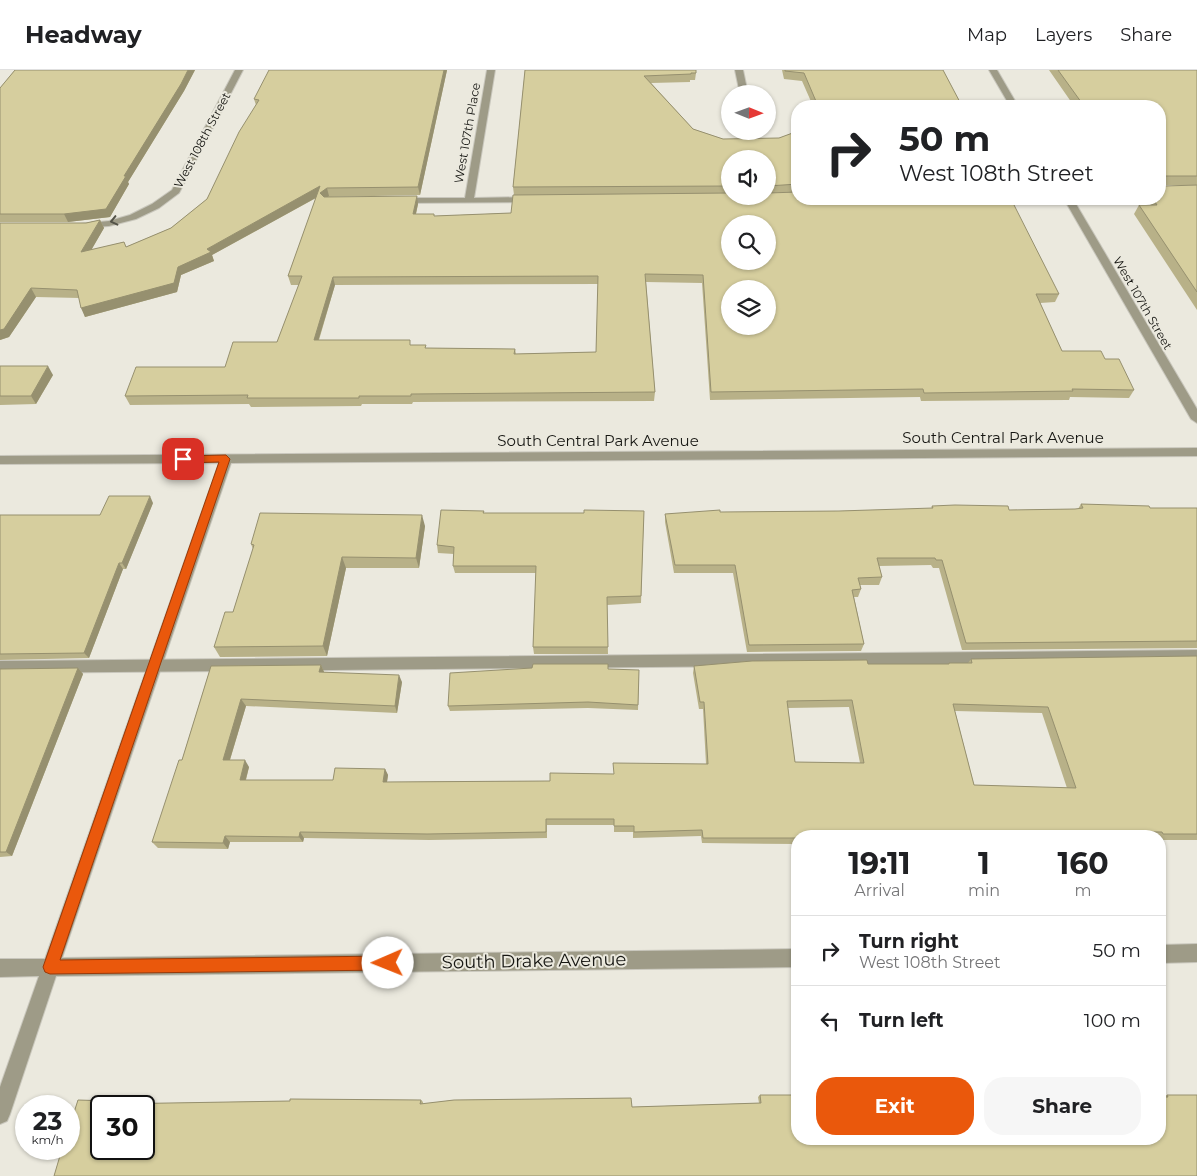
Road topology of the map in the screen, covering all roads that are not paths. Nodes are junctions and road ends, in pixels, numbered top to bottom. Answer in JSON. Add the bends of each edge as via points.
{"nodes":[{"id":1,"x":239,"y":70,"type":"edge"},
{"id":2,"x":491,"y":70,"type":"edge"},
{"id":3,"x":738,"y":70,"type":"edge"},
{"id":4,"x":993,"y":70,"type":"edge"},
{"id":5,"x":742,"y":85,"type":"edge"},
{"id":6,"x":1010,"y":100,"type":"edge"},
{"id":7,"x":469,"y":200,"type":"junction"},
{"id":8,"x":542,"y":200,"type":"edge"},
{"id":9,"x":389,"y":201,"type":"edge"},
{"id":10,"x":1072,"y":205,"type":"edge"},
{"id":11,"x":76,"y":226,"type":"edge"},
{"id":12,"x":1197,"y":419,"type":"edge"},
{"id":13,"x":1197,"y":452,"type":"edge"},
{"id":14,"x":226,"y":459,"type":"junction"},
{"id":15,"x":0,"y":460,"type":"edge"},
{"id":16,"x":1197,"y":656,"type":"edge"},
{"id":17,"x":154,"y":666,"type":"junction"},
{"id":18,"x":0,"y":667,"type":"edge"},
{"id":19,"x":1197,"y":953,"type":"edge"},
{"id":20,"x":1166,"y":954,"type":"edge"},
{"id":21,"x":791,"y":958,"type":"edge"},
{"id":22,"x":50,"y":967,"type":"junction"},
{"id":23,"x":0,"y":968,"type":"edge"},
{"id":24,"x":0,"y":1114,"type":"edge"}],
"edges":[{"from":1,"to":11,"type":"street","name":"West 108th Street","one_way":true,"via":[[176,191],[142,214],[94,226]]},
{"from":2,"to":7,"type":"street","name":"West 107th Place"},
{"from":3,"to":5,"type":"street"},
{"from":4,"to":6,"type":"street"},
{"from":7,"to":8,"type":"street"},
{"from":7,"to":9,"type":"street"},
{"from":10,"to":12,"type":"street","name":"West 107th Street"},
{"from":13,"to":14,"type":"street","name":"South Central Park Avenue"},
{"from":14,"to":15,"type":"street","name":"South Central Park Avenue"},
{"from":14,"to":17,"type":"street"},
{"from":16,"to":17,"type":"street"},
{"from":17,"to":18,"type":"street"},
{"from":17,"to":22,"type":"street"},
{"from":19,"to":20,"type":"street"},
{"from":21,"to":22,"type":"street","name":"South Drake Avenue"},
{"from":22,"to":23,"type":"street","name":"South Drake Avenue"},
{"from":22,"to":24,"type":"street"}]}
